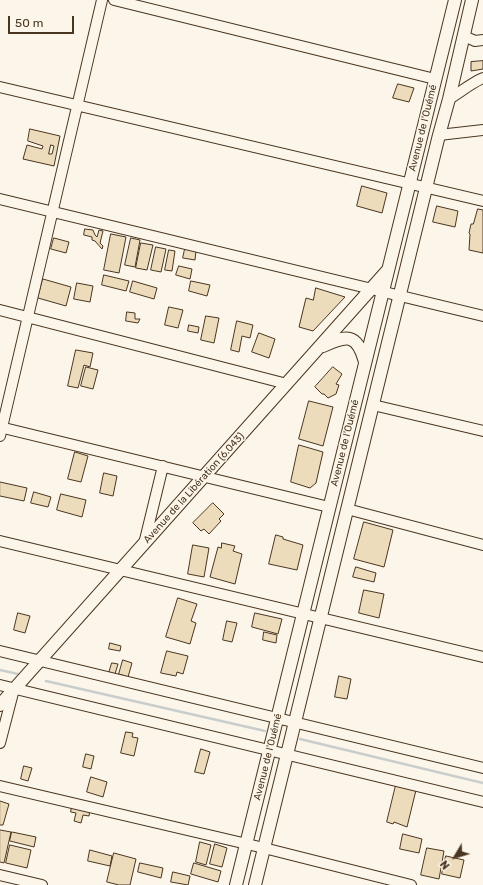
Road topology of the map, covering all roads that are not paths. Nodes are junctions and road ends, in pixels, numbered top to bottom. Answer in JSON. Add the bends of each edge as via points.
{"nodes":[{"id":1,"x":102,"y":0,"type":"edge"},
{"id":2,"x":114,"y":0,"type":"edge"},
{"id":3,"x":455,"y":0,"type":"edge"},
{"id":4,"x":472,"y":0,"type":"edge"},
{"id":5,"x":464,"y":36,"type":"junction"},
{"id":6,"x":483,"y":40,"type":"edge"},
{"id":7,"x":483,"y":78,"type":"edge"},
{"id":8,"x":435,"y":79,"type":"junction"},
{"id":9,"x":0,"y":87,"type":"edge"},
{"id":10,"x":449,"y":99,"type":"junction"},
{"id":11,"x":78,"y":106,"type":"junction"},
{"id":12,"x":483,"y":130,"type":"edge"},
{"id":13,"x":438,"y":136,"type":"junction"},
{"id":14,"x":409,"y":183,"type":"junction"},
{"id":15,"x":426,"y":186,"type":"junction"},
{"id":16,"x":0,"y":199,"type":"edge"},
{"id":17,"x":483,"y":201,"type":"edge"},
{"id":18,"x":53,"y":212,"type":"junction"},
{"id":19,"x":388,"y":270,"type":"joint"},
{"id":20,"x":377,"y":291,"type":"junction"},
{"id":21,"x":399,"y":296,"type":"junction"},
{"id":22,"x":0,"y":310,"type":"edge"},
{"id":23,"x":483,"y":316,"type":"edge"},
{"id":24,"x":28,"y":317,"type":"junction"},
{"id":25,"x":318,"y":348,"type":"junction"},
{"id":26,"x":365,"y":363,"type":"junction"},
{"id":27,"x":287,"y":384,"type":"junction"},
{"id":28,"x":373,"y":405,"type":"junction"},
{"id":29,"x":1,"y":430,"type":"edge"},
{"id":30,"x":483,"y":431,"type":"edge"},
{"id":31,"x":163,"y":466,"type":"junction"},
{"id":32,"x":204,"y":476,"type":"junction"},
{"id":33,"x":329,"y":507,"type":"junction"},
{"id":34,"x":347,"y":509,"type":"junction"},
{"id":35,"x":0,"y":541,"type":"edge"},
{"id":36,"x":144,"y":544,"type":"junction"},
{"id":37,"x":483,"y":545,"type":"edge"},
{"id":38,"x":120,"y":570,"type":"junction"},
{"id":39,"x":303,"y":614,"type":"junction"},
{"id":40,"x":320,"y":618,"type":"junction"},
{"id":41,"x":0,"y":651,"type":"edge"},
{"id":42,"x":483,"y":657,"type":"edge"},
{"id":43,"x":40,"y":660,"type":"junction"},
{"id":44,"x":0,"y":685,"type":"edge"},
{"id":45,"x":14,"y":688,"type":"junction"},
{"id":46,"x":0,"y":704,"type":"edge"},
{"id":47,"x":277,"y":718,"type":"junction"},
{"id":48,"x":295,"y":723,"type":"junction"},
{"id":49,"x":0,"y":743,"type":"edge"},
{"id":50,"x":269,"y":750,"type":"junction"},
{"id":51,"x":287,"y":754,"type":"junction"},
{"id":52,"x":483,"y":768,"type":"edge"},
{"id":53,"x":0,"y":786,"type":"edge"},
{"id":54,"x":483,"y":802,"type":"edge"},
{"id":55,"x":246,"y":845,"type":"junction"},
{"id":56,"x":264,"y":848,"type":"junction"},
{"id":57,"x":0,"y":875,"type":"edge"},
{"id":58,"x":42,"y":885,"type":"edge"},
{"id":59,"x":236,"y":885,"type":"edge"},
{"id":60,"x":255,"y":885,"type":"edge"},
{"id":61,"x":411,"y":885,"type":"edge"}],
"edges":[{"from":1,"to":11,"type":"street"},
{"from":2,"to":8,"type":"street"},
{"from":3,"to":8,"type":"main road","name":"Avenue de l'Ouémé"},
{"from":4,"to":5,"type":"main road","name":"Avenue de l'Ouémé"},
{"from":5,"to":6,"type":"street","via":[[475,41]]},
{"from":5,"to":10,"type":"main road","name":"Avenue de l'Ouémé"},
{"from":7,"to":10,"type":"street"},
{"from":8,"to":14,"type":"main road","name":"Avenue de l'Ouémé"},
{"from":9,"to":11,"type":"street"},
{"from":10,"to":13,"type":"main road","name":"Avenue de l'Ouémé"},
{"from":11,"to":14,"type":"street"},
{"from":11,"to":18,"type":"street"},
{"from":12,"to":13,"type":"street"},
{"from":13,"to":15,"type":"main road","name":"Avenue de l'Ouémé"},
{"from":14,"to":15,"type":"street"},
{"from":14,"to":19,"type":"main road","name":"Avenue de l'Ouémé"},
{"from":15,"to":17,"type":"street"},
{"from":15,"to":21,"type":"main road","name":"Avenue de l'Ouémé"},
{"from":16,"to":18,"type":"street"},
{"from":18,"to":20,"type":"street"},
{"from":18,"to":24,"type":"street"},
{"from":19,"to":20,"type":"main road","name":"Avenue de la Libération (6.043)"},
{"from":20,"to":21,"type":"street"},
{"from":20,"to":25,"type":"main road","name":"Avenue de la Libération (6.043)"},
{"from":20,"to":26,"type":"main road","name":"Avenue de l'Ouémé"},
{"from":21,"to":23,"type":"street"},
{"from":21,"to":28,"type":"main road","name":"Avenue de l'Ouémé"},
{"from":22,"to":24,"type":"street"},
{"from":24,"to":27,"type":"street"},
{"from":24,"to":29,"type":"street"},
{"from":25,"to":26,"type":"main road","via":[[347,338],[361,348]]},
{"from":25,"to":27,"type":"main road","name":"Avenue de la Libération (6.043)"},
{"from":26,"to":33,"type":"main road","name":"Avenue de l'Ouémé"},
{"from":27,"to":32,"type":"main road","name":"Avenue de la Libération (6.043)"},
{"from":28,"to":30,"type":"street"},
{"from":28,"to":34,"type":"main road","name":"Avenue de l'Ouémé"},
{"from":29,"to":31,"type":"street"},
{"from":31,"to":32,"type":"street"},
{"from":31,"to":36,"type":"street"},
{"from":32,"to":33,"type":"street"},
{"from":32,"to":36,"type":"main road","name":"Avenue de la Libération (6.043)"},
{"from":33,"to":39,"type":"main road","name":"Avenue de l'Ouémé"},
{"from":34,"to":37,"type":"street"},
{"from":34,"to":40,"type":"main road","name":"Avenue de l'Ouémé"},
{"from":35,"to":38,"type":"street"},
{"from":36,"to":38,"type":"main road","name":"Avenue de la Libération (6.043)"},
{"from":38,"to":39,"type":"street"},
{"from":38,"to":43,"type":"main road","name":"Avenue de la Libération (6.043)"},
{"from":39,"to":40,"type":"street"},
{"from":39,"to":47,"type":"main road","name":"Avenue de l'Ouémé"},
{"from":40,"to":42,"type":"street"},
{"from":40,"to":48,"type":"main road","name":"Avenue de l'Ouémé"},
{"from":41,"to":43,"type":"street"},
{"from":43,"to":45,"type":"main road","name":"Avenue de la Libération (6.043)"},
{"from":43,"to":47,"type":"street"},
{"from":44,"to":45,"type":"street"},
{"from":45,"to":46,"type":"main road","name":"Avenue de la Libération (6.043)"},
{"from":45,"to":49,"type":"street"},
{"from":45,"to":50,"type":"street"},
{"from":47,"to":48,"type":"street"},
{"from":47,"to":50,"type":"main road","name":"Avenue de l'Ouémé"},
{"from":48,"to":51,"type":"main road","name":"Avenue de l'Ouémé"},
{"from":48,"to":52,"type":"street"},
{"from":50,"to":51,"type":"street"},
{"from":50,"to":55,"type":"main road","name":"Avenue de l'Ouémé"},
{"from":51,"to":54,"type":"street"},
{"from":51,"to":56,"type":"main road","name":"Avenue de l'Ouémé"},
{"from":53,"to":55,"type":"street"},
{"from":55,"to":56,"type":"street"},
{"from":55,"to":59,"type":"main road","name":"Avenue de l'Ouémé"},
{"from":56,"to":60,"type":"main road","name":"Avenue de l'Ouémé"},
{"from":56,"to":61,"type":"street"},
{"from":57,"to":58,"type":"street"}]}
